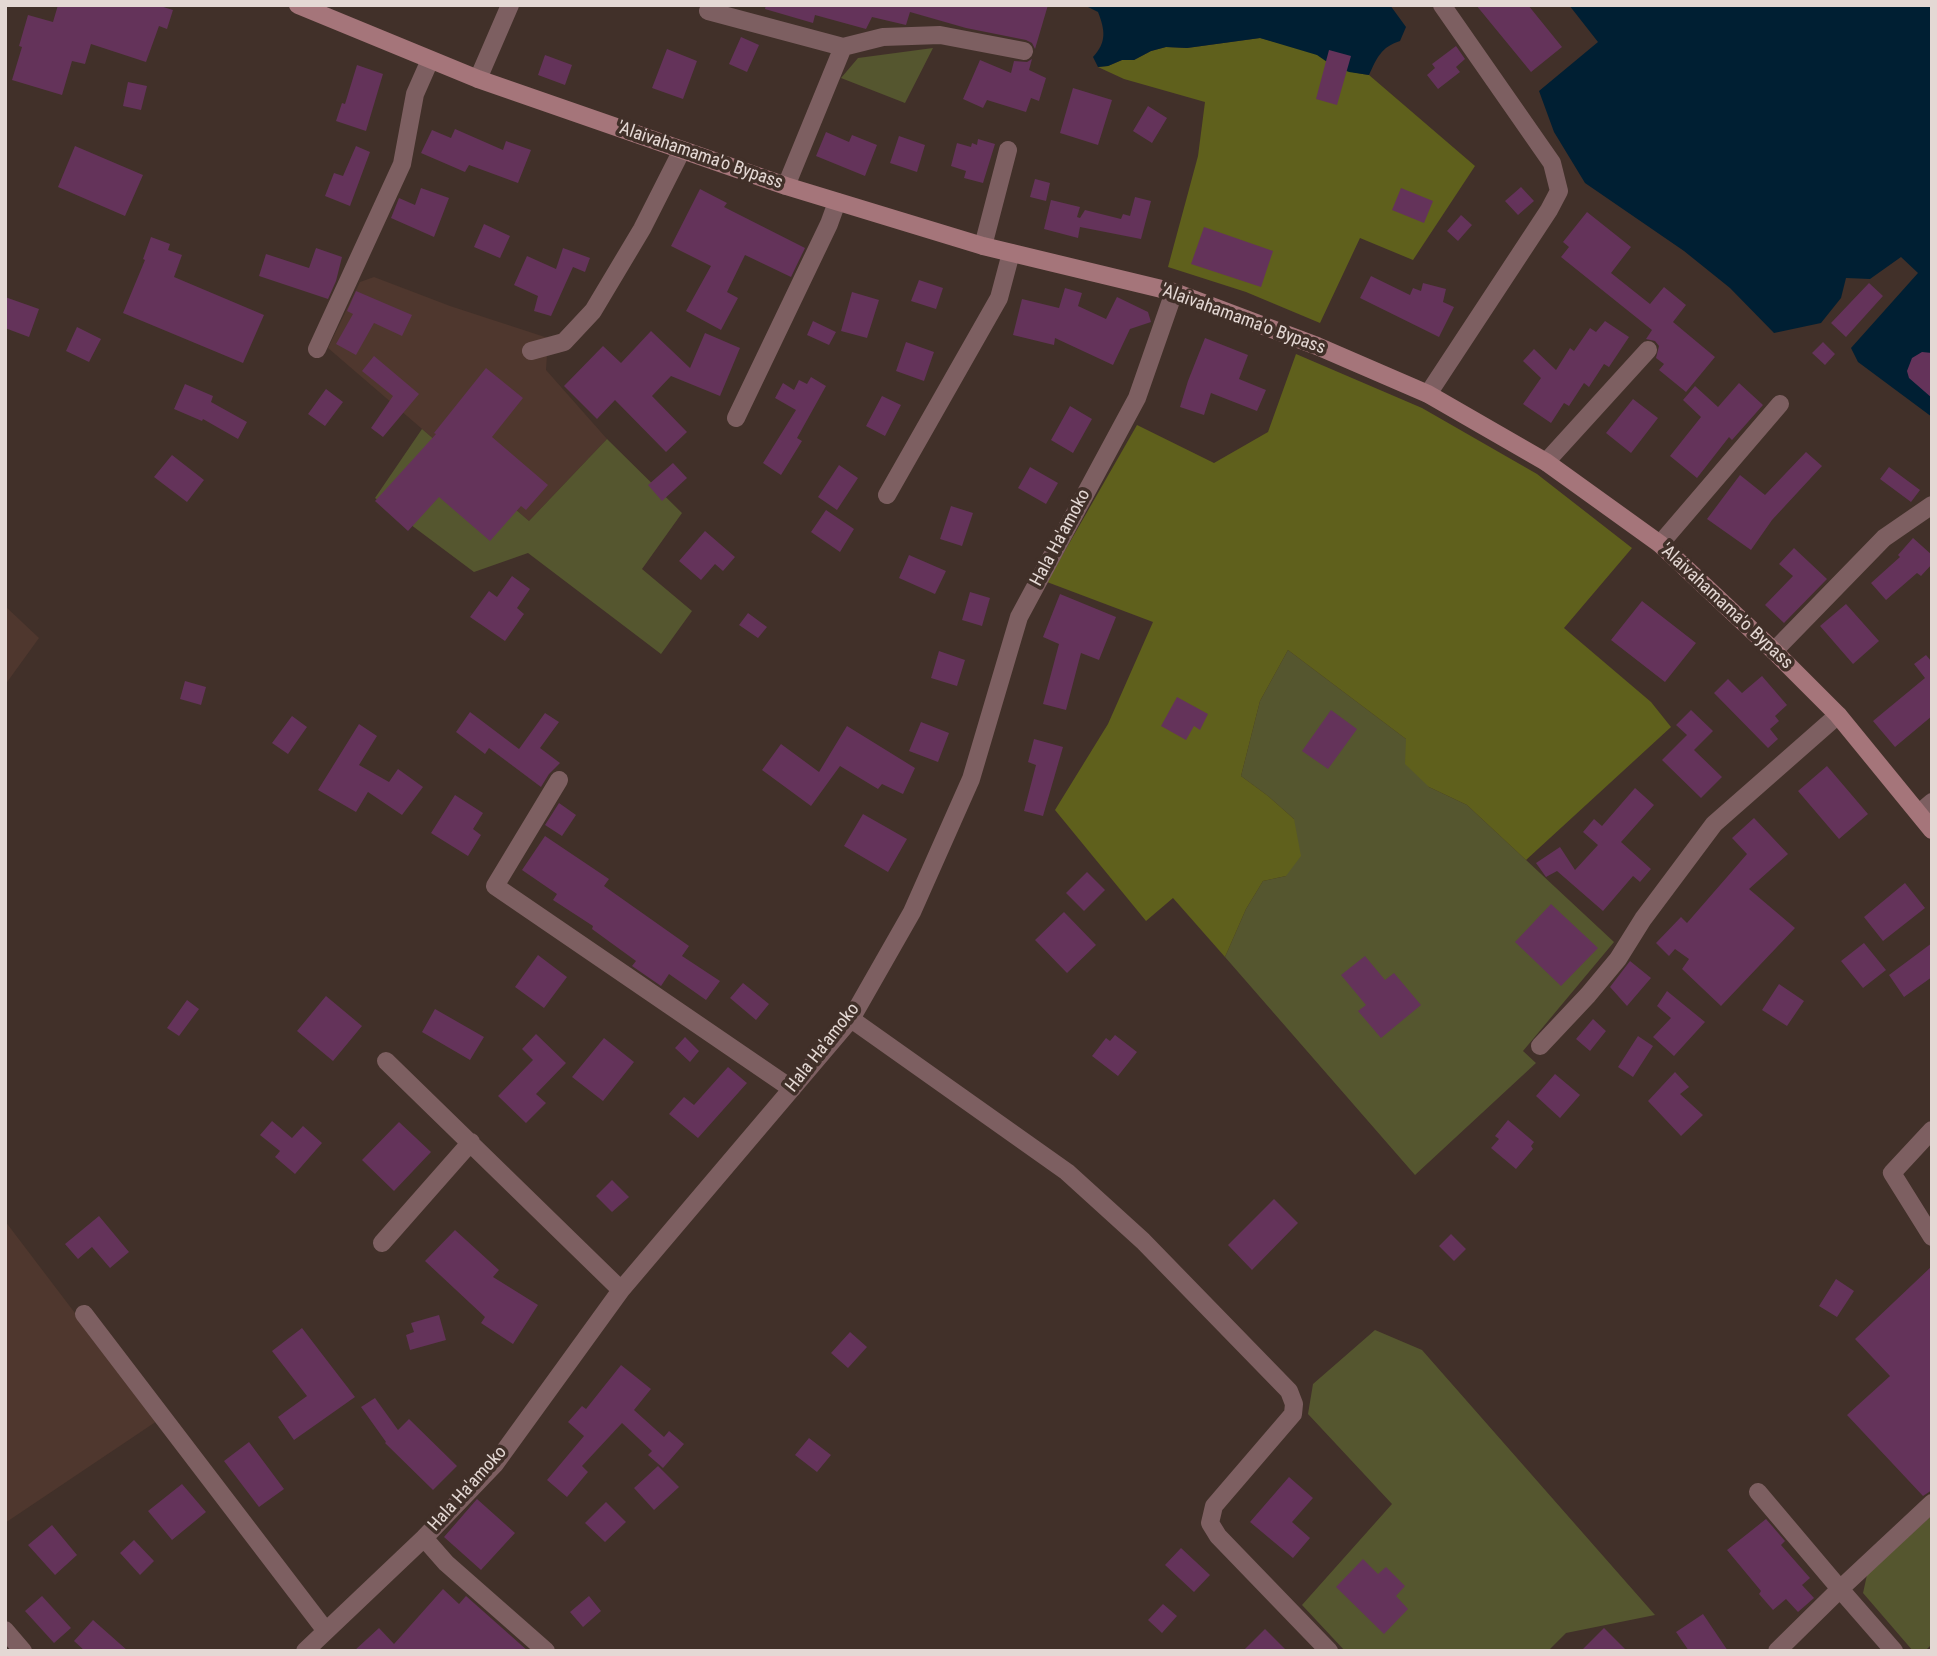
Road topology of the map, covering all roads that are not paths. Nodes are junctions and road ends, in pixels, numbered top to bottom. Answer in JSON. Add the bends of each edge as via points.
{"nodes":[{"id":1,"x":298,"y":5,"type":"edge"},
{"id":2,"x":510,"y":5,"type":"edge"},
{"id":3,"x":1442,"y":5,"type":"edge"},
{"id":4,"x":326,"y":10,"type":"edge"},
{"id":5,"x":708,"y":11,"type":"dead end"},
{"id":6,"x":843,"y":47,"type":"junction"},
{"id":7,"x":1024,"y":51,"type":"dead end"},
{"id":8,"x":430,"y":60,"type":"junction"},
{"id":9,"x":478,"y":79,"type":"junction"},
{"id":10,"x":682,"y":150,"type":"junction"},
{"id":11,"x":1008,"y":150,"type":"dead end"},
{"id":12,"x":786,"y":186,"type":"junction"},
{"id":13,"x":837,"y":202,"type":"junction"},
{"id":14,"x":984,"y":246,"type":"junction"},
{"id":15,"x":1011,"y":253,"type":"junction"},
{"id":16,"x":1174,"y":292,"type":"junction"},
{"id":17,"x":317,"y":349,"type":"dead end"},
{"id":18,"x":1648,"y":350,"type":"dead end"},
{"id":19,"x":531,"y":351,"type":"dead end"},
{"id":20,"x":1428,"y":394,"type":"junction"},
{"id":21,"x":1780,"y":404,"type":"dead end"},
{"id":22,"x":736,"y":418,"type":"dead end"},
{"id":23,"x":1546,"y":462,"type":"junction"},
{"id":24,"x":887,"y":495,"type":"dead end"},
{"id":25,"x":1932,"y":505,"type":"edge"},
{"id":26,"x":1660,"y":544,"type":"junction"},
{"id":27,"x":1774,"y":651,"type":"junction"},
{"id":28,"x":1838,"y":715,"type":"junction"},
{"id":29,"x":559,"y":780,"type":"dead end"},
{"id":30,"x":1925,"y":808,"type":"edge"},
{"id":31,"x":1932,"y":830,"type":"edge"},
{"id":32,"x":851,"y":1019,"type":"junction"},
{"id":33,"x":1540,"y":1046,"type":"dead end"},
{"id":34,"x":386,"y":1061,"type":"dead end"},
{"id":35,"x":792,"y":1088,"type":"junction"},
{"id":36,"x":1932,"y":1130,"type":"edge"},
{"id":37,"x":471,"y":1142,"type":"junction"},
{"id":38,"x":1932,"y":1237,"type":"edge"},
{"id":39,"x":382,"y":1243,"type":"dead end"},
{"id":40,"x":621,"y":1290,"type":"junction"},
{"id":41,"x":84,"y":1314,"type":"dead end"},
{"id":42,"x":1758,"y":1492,"type":"dead end"},
{"id":43,"x":1932,"y":1503,"type":"edge"},
{"id":44,"x":424,"y":1538,"type":"junction"},
{"id":45,"x":1840,"y":1590,"type":"junction"},
{"id":46,"x":5,"y":1630,"type":"edge"},
{"id":47,"x":326,"y":1631,"type":"junction"},
{"id":48,"x":23,"y":1651,"type":"edge"},
{"id":49,"x":305,"y":1651,"type":"edge"},
{"id":50,"x":546,"y":1651,"type":"edge"},
{"id":51,"x":1329,"y":1651,"type":"edge"},
{"id":52,"x":1776,"y":1651,"type":"edge"},
{"id":53,"x":1894,"y":1651,"type":"edge"}],
"edges":[{"from":1,"to":4,"type":"main road","name":"'Alaivahamama'o Bypass"},
{"from":2,"to":9,"type":"street"},
{"from":3,"to":20,"type":"street","via":[[1552,163],[1559,191]]},
{"from":4,"to":8,"type":"main road","name":"'Alaivahamama'o Bypass"},
{"from":5,"to":6,"type":"street"},
{"from":6,"to":7,"type":"street","via":[[883,37],[940,35]]},
{"from":6,"to":12,"type":"street"},
{"from":8,"to":9,"type":"main road","name":"'Alaivahamama'o Bypass"},
{"from":8,"to":17,"type":"street","via":[[415,94],[402,164]]},
{"from":9,"to":10,"type":"main road","name":"'Alaivahamama'o Bypass"},
{"from":10,"to":12,"type":"main road","name":"'Alaivahamama'o Bypass"},
{"from":10,"to":19,"type":"street","via":[[593,311],[564,342]]},
{"from":11,"to":14,"type":"street"},
{"from":12,"to":13,"type":"main road","name":"'Alaivahamama'o Bypass"},
{"from":13,"to":14,"type":"main road","name":"'Alaivahamama'o Bypass"},
{"from":13,"to":22,"type":"street"},
{"from":14,"to":15,"type":"main road","name":"'Alaivahamama'o Bypass"},
{"from":15,"to":16,"type":"main road","name":"'Alaivahamama'o Bypass"},
{"from":15,"to":24,"type":"street","via":[[999,298]]},
{"from":16,"to":20,"type":"main road","name":"'Alaivahamama'o Bypass"},
{"from":16,"to":32,"type":"street","name":"Hala Ha'amoko","via":[[1137,398],[1018,617],[961,803],[912,912]]},
{"from":18,"to":23,"type":"street"},
{"from":20,"to":23,"type":"main road","name":"'Alaivahamama'o Bypass"},
{"from":21,"to":26,"type":"street"},
{"from":23,"to":26,"type":"main road","name":"'Alaivahamama'o Bypass"},
{"from":25,"to":27,"type":"street","via":[[1884,538]]},
{"from":26,"to":27,"type":"main road","name":"'Alaivahamama'o Bypass"},
{"from":27,"to":28,"type":"main road","name":"'Alaivahamama'o Bypass"},
{"from":28,"to":30,"type":"main road","name":"'Alaivahamama'o Bypass"},
{"from":28,"to":33,"type":"street","via":[[1714,824],[1618,959]]},
{"from":29,"to":35,"type":"street","via":[[495,886]]},
{"from":30,"to":31,"type":"main road","name":"'Alaivahamama'o Bypass"},
{"from":32,"to":35,"type":"street","name":"Hala Ha'amoko"},
{"from":32,"to":51,"type":"street","via":[[1067,1172],[1143,1241],[1289,1391],[1293,1414],[1214,1506],[1210,1523],[1217,1536]]},
{"from":34,"to":37,"type":"street"},
{"from":35,"to":40,"type":"street","name":"Hala Ha'amoko"},
{"from":36,"to":38,"type":"street","via":[[1892,1173]]},
{"from":37,"to":39,"type":"street"},
{"from":37,"to":40,"type":"street"},
{"from":40,"to":44,"type":"street","name":"Hala Ha'amoko","via":[[495,1464]]},
{"from":41,"to":47,"type":"street"},
{"from":42,"to":45,"type":"street"},
{"from":43,"to":45,"type":"street"},
{"from":44,"to":47,"type":"street","name":"Hala Ha'amoko"},
{"from":44,"to":50,"type":"street"},
{"from":45,"to":52,"type":"street"},
{"from":45,"to":53,"type":"street"},
{"from":46,"to":48,"type":"street"},
{"from":47,"to":49,"type":"street","name":"Hala Ha'amoko"}]}
